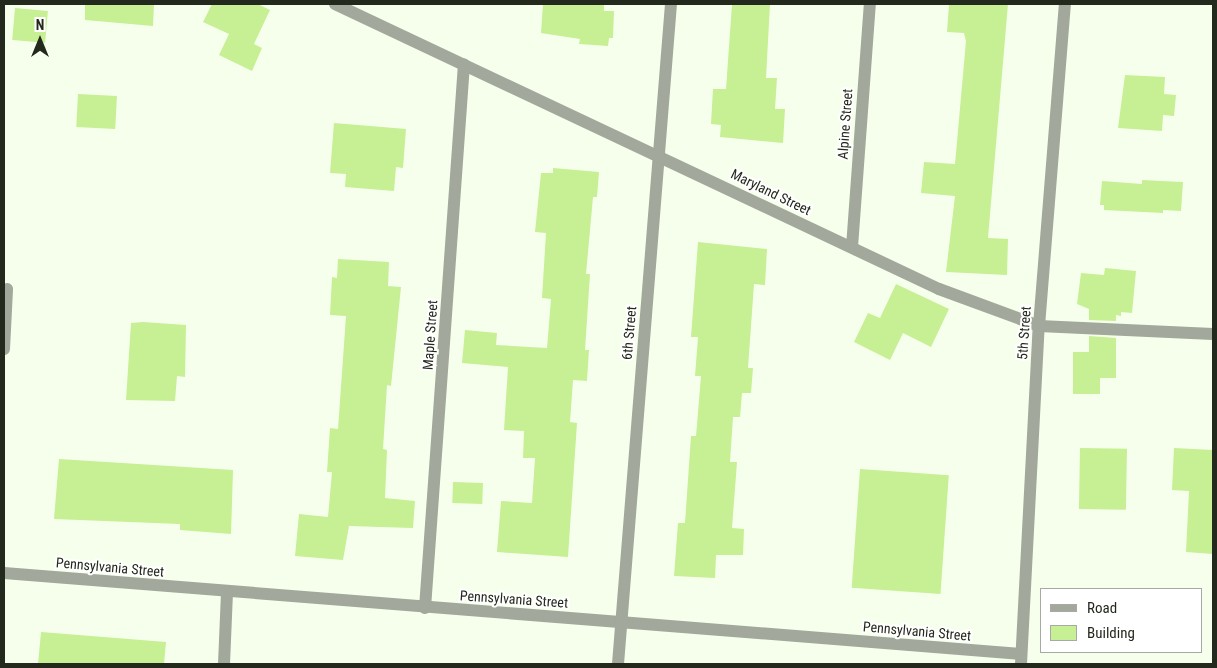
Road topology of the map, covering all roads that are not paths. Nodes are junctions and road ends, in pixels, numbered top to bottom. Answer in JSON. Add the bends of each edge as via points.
{"nodes":[{"id":1,"x":335,"y":4,"type":"edge"},
{"id":2,"x":671,"y":4,"type":"edge"},
{"id":3,"x":870,"y":4,"type":"edge"},
{"id":4,"x":1065,"y":4,"type":"edge"},
{"id":5,"x":464,"y":64,"type":"junction"},
{"id":6,"x":659,"y":155,"type":"junction"},
{"id":7,"x":852,"y":247,"type":"junction"},
{"id":8,"x":7,"y":290,"type":"dead end"},
{"id":9,"x":1039,"y":326,"type":"junction"},
{"id":10,"x":1213,"y":334,"type":"edge"},
{"id":11,"x":4,"y":349,"type":"edge"},
{"id":12,"x":4,"y":574,"type":"edge"},
{"id":13,"x":226,"y":592,"type":"junction"},
{"id":14,"x":425,"y":608,"type":"junction"},
{"id":15,"x":621,"y":623,"type":"junction"},
{"id":16,"x":1021,"y":659,"type":"edge"},
{"id":17,"x":224,"y":664,"type":"edge"},
{"id":18,"x":618,"y":664,"type":"edge"}],
"edges":[{"from":1,"to":5,"type":"street","name":"Maryland Street"},
{"from":2,"to":6,"type":"street","name":"6th Street"},
{"from":3,"to":7,"type":"street","name":"Alpine Street"},
{"from":4,"to":9,"type":"street","name":"5th Street"},
{"from":5,"to":6,"type":"street","name":"Maryland Street"},
{"from":5,"to":14,"type":"street","name":"Maple Street"},
{"from":6,"to":7,"type":"street","name":"Maryland Street"},
{"from":6,"to":15,"type":"street","name":"6th Street"},
{"from":7,"to":9,"type":"street","name":"Maryland Street","via":[[939,290]]},
{"from":8,"to":11,"type":"street"},
{"from":9,"to":10,"type":"street","name":"Maryland Street"},
{"from":9,"to":16,"type":"street","name":"5th Street"},
{"from":12,"to":13,"type":"street","name":"Pennsylvania Street"},
{"from":13,"to":14,"type":"street","name":"Pennsylvania Street"},
{"from":13,"to":17,"type":"street"},
{"from":14,"to":15,"type":"street","name":"Pennsylvania Street"},
{"from":15,"to":16,"type":"street","name":"Pennsylvania Street"},
{"from":15,"to":18,"type":"street","name":"6th Street"}]}
